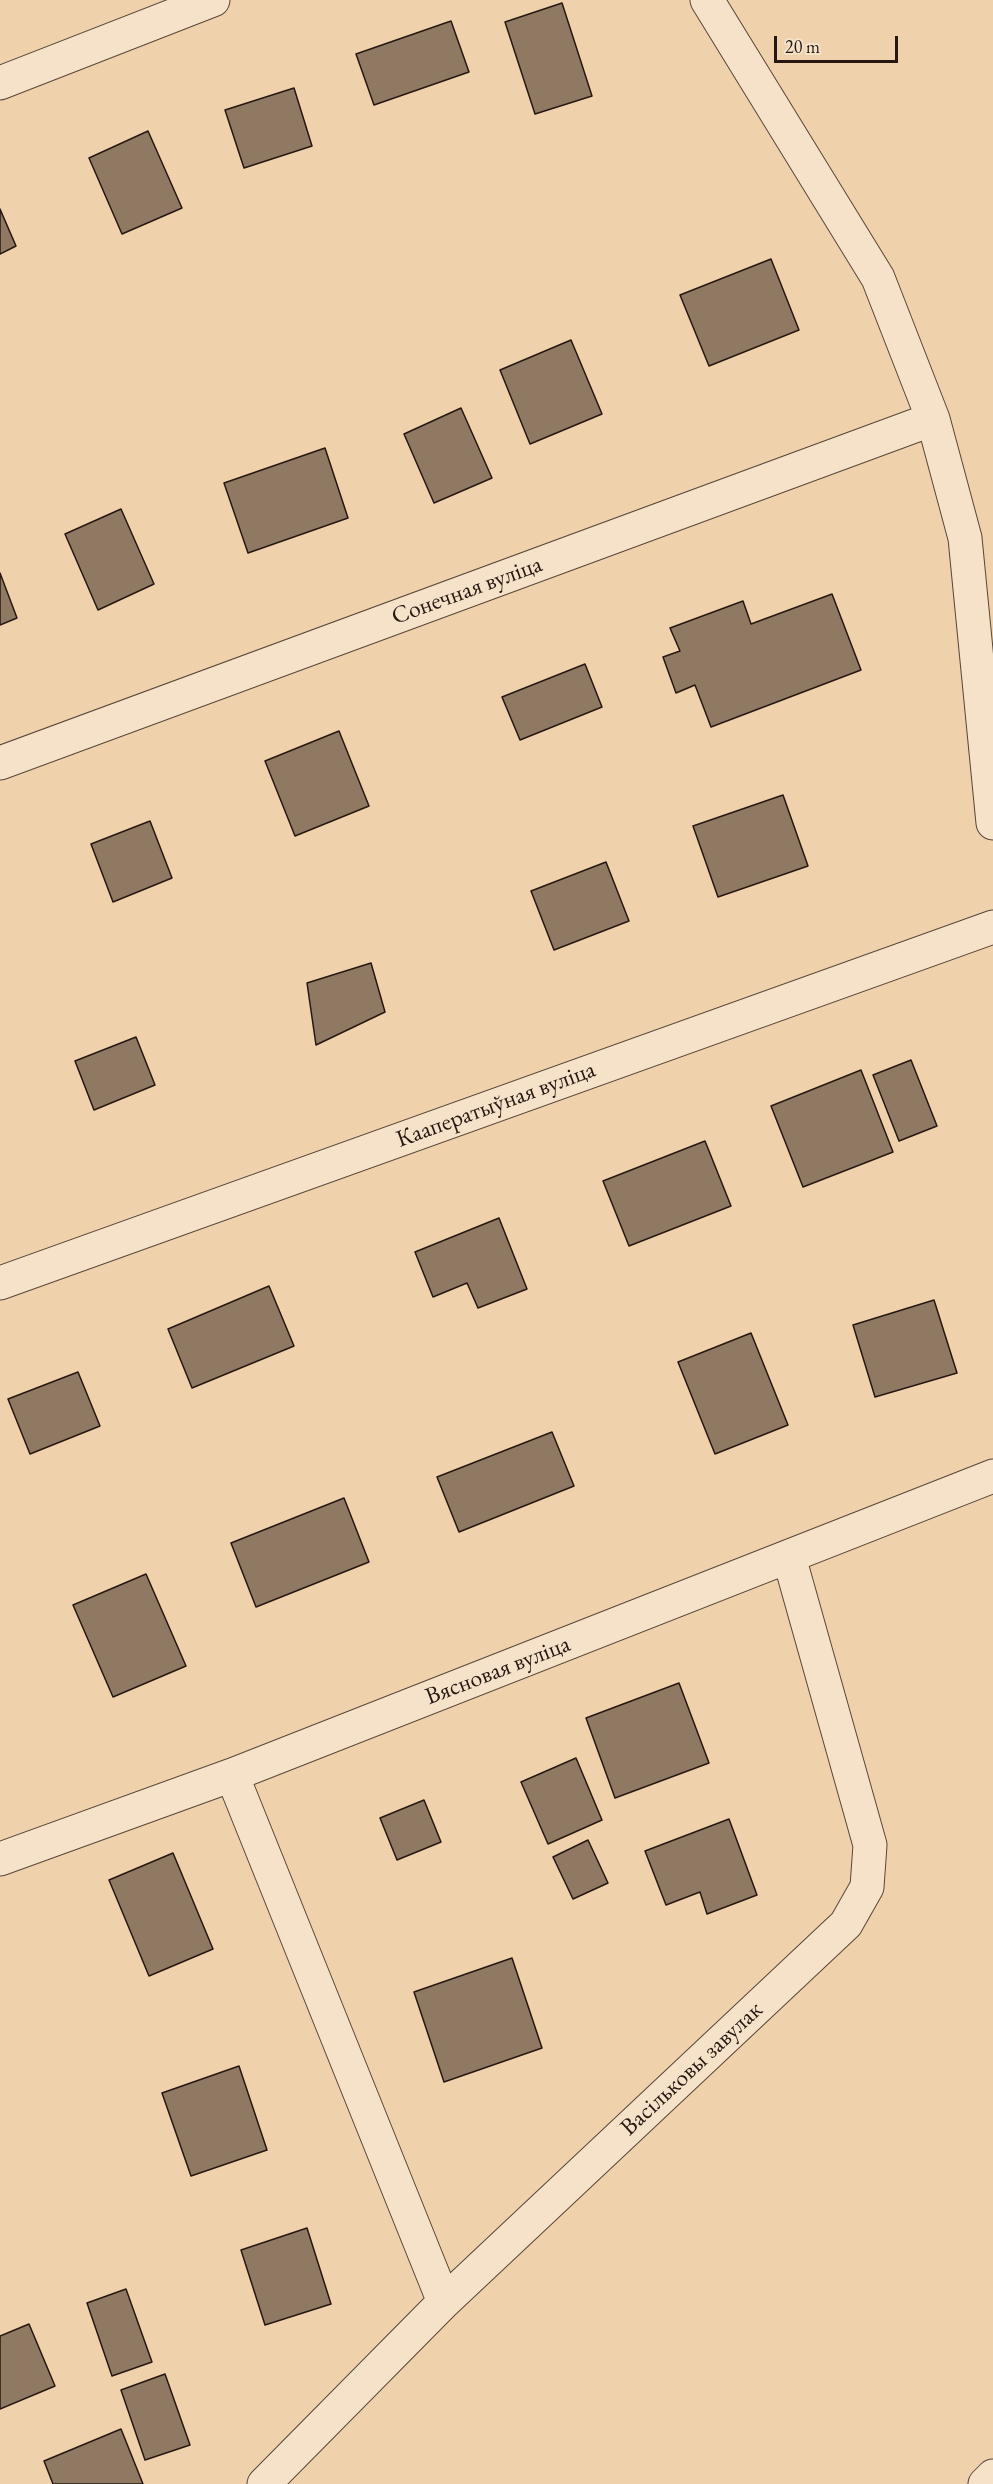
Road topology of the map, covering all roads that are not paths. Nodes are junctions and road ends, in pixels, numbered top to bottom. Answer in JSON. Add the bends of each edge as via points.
{"nodes":[{"id":1,"x":213,"y":0,"type":"edge"},
{"id":2,"x":707,"y":0,"type":"edge"},
{"id":3,"x":0,"y":83,"type":"edge"},
{"id":4,"x":933,"y":419,"type":"junction"},
{"id":5,"x":0,"y":763,"type":"edge"},
{"id":6,"x":993,"y":823,"type":"edge"},
{"id":7,"x":993,"y":927,"type":"edge"},
{"id":8,"x":0,"y":1283,"type":"edge"},
{"id":9,"x":993,"y":1476,"type":"edge"},
{"id":10,"x":789,"y":1557,"type":"junction"},
{"id":11,"x":232,"y":1775,"type":"junction"},
{"id":12,"x":0,"y":1858,"type":"edge"},
{"id":13,"x":444,"y":2302,"type":"junction"},
{"id":14,"x":993,"y":2476,"type":"edge"},
{"id":15,"x":264,"y":2484,"type":"edge"},
{"id":16,"x":985,"y":2484,"type":"edge"}],
"edges":[{"from":1,"to":3,"type":"street"},
{"from":2,"to":4,"type":"street","via":[[878,278]]},
{"from":4,"to":5,"type":"street","name":"Сонечная вуліца"},
{"from":4,"to":6,"type":"street","via":[[965,538]]},
{"from":7,"to":8,"type":"street","name":"Кааператыўная вуліца"},
{"from":9,"to":10,"type":"street","name":"Вясновая вуліца"},
{"from":10,"to":11,"type":"street","name":"Вясновая вуліца"},
{"from":10,"to":13,"type":"street","name":"Васільковы завулак","via":[[870,1845],[867,1887],[846,1924]]},
{"from":11,"to":12,"type":"street","name":"Вясновая вуліца"},
{"from":11,"to":13,"type":"street"},
{"from":13,"to":15,"type":"street","name":"Васільковы завулак"},
{"from":14,"to":16,"type":"street"}]}
